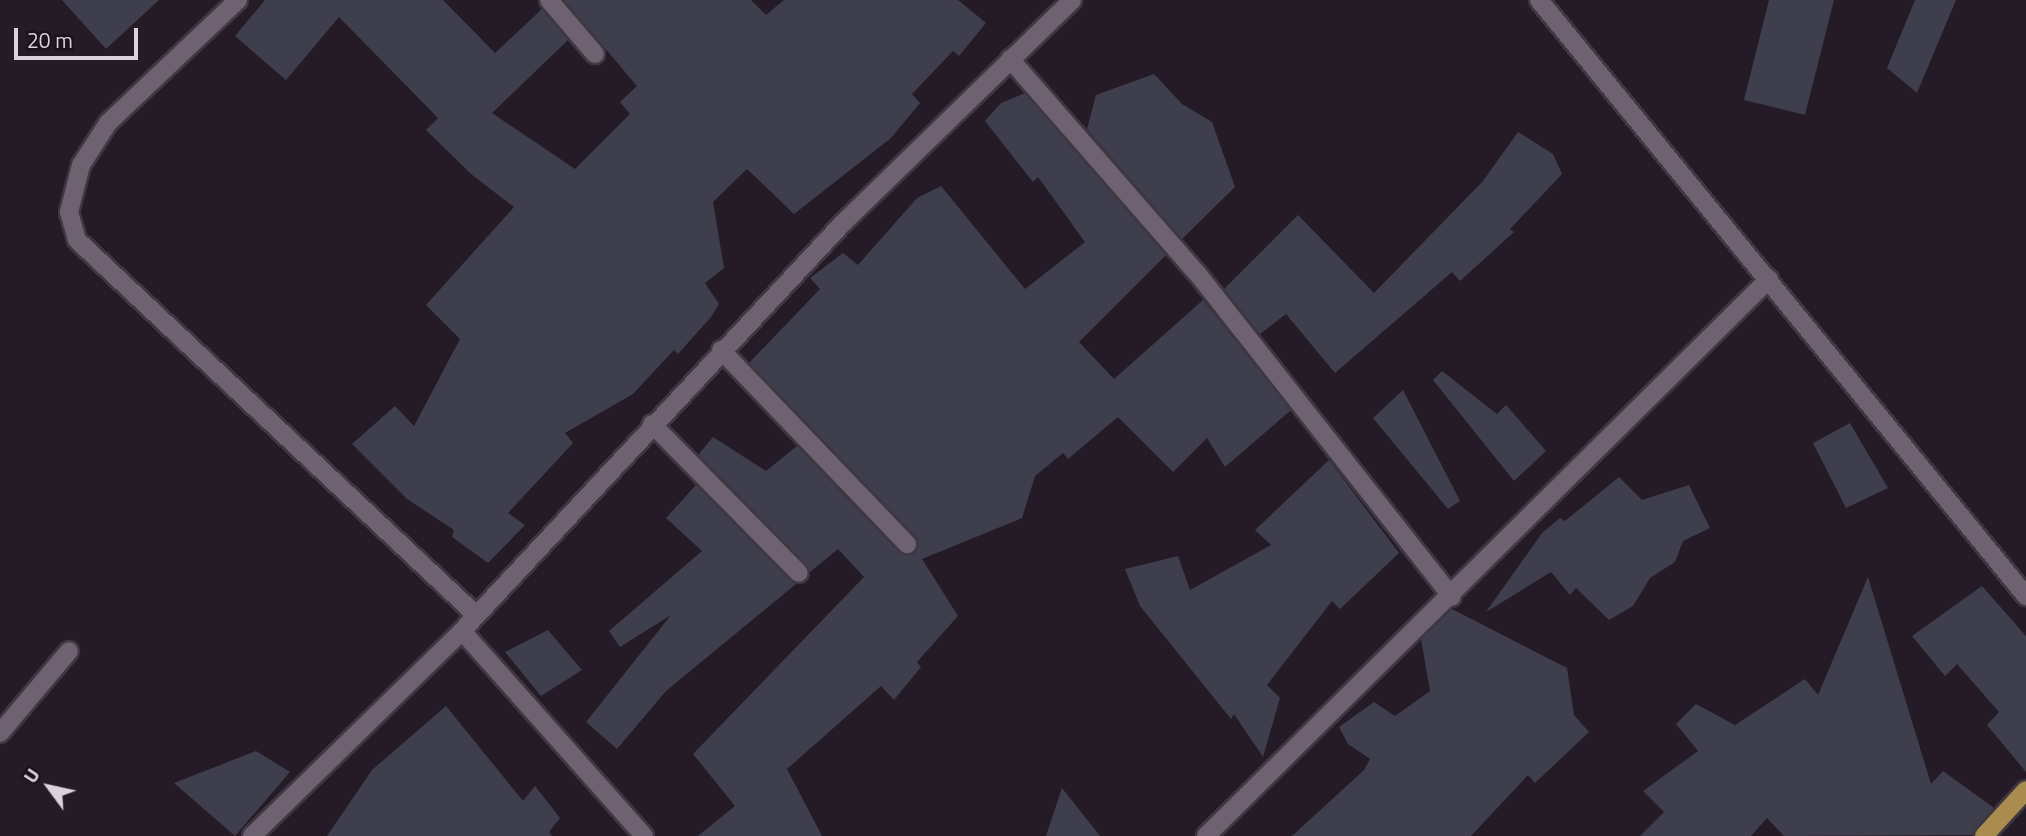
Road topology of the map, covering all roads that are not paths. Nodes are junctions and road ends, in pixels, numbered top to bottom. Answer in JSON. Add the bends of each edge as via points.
{"nodes":[{"id":1,"x":238,"y":0,"type":"edge"},
{"id":2,"x":549,"y":0,"type":"edge"},
{"id":3,"x":1072,"y":0,"type":"edge"},
{"id":4,"x":1539,"y":0,"type":"edge"},
{"id":5,"x":595,"y":54,"type":"dead end"},
{"id":6,"x":1010,"y":59,"type":"junction"},
{"id":7,"x":1769,"y":279,"type":"junction"},
{"id":8,"x":721,"y":350,"type":"junction"},
{"id":9,"x":652,"y":424,"type":"junction"},
{"id":10,"x":907,"y":544,"type":"dead end"},
{"id":11,"x":799,"y":573,"type":"dead end"},
{"id":12,"x":2026,"y":596,"type":"edge"},
{"id":13,"x":1452,"y":597,"type":"junction"},
{"id":14,"x":476,"y":615,"type":"junction"},
{"id":15,"x":462,"y":631,"type":"junction"},
{"id":16,"x":69,"y":651,"type":"dead end"},
{"id":17,"x":0,"y":733,"type":"edge"},
{"id":18,"x":2026,"y":790,"type":"edge"},
{"id":19,"x":253,"y":836,"type":"edge"},
{"id":20,"x":644,"y":836,"type":"edge"},
{"id":21,"x":1206,"y":836,"type":"edge"},
{"id":22,"x":1984,"y":836,"type":"edge"}],
"edges":[{"from":1,"to":14,"type":"street","via":[[108,122],[80,165],[69,212],[77,240]]},
{"from":2,"to":5,"type":"street"},
{"from":3,"to":6,"type":"street"},
{"from":4,"to":7,"type":"street"},
{"from":6,"to":8,"type":"street"},
{"from":6,"to":13,"type":"street","via":[[1197,273]]},
{"from":7,"to":12,"type":"street"},
{"from":7,"to":13,"type":"street"},
{"from":8,"to":9,"type":"street"},
{"from":8,"to":10,"type":"street"},
{"from":9,"to":11,"type":"street"},
{"from":9,"to":14,"type":"street"},
{"from":13,"to":21,"type":"street"},
{"from":14,"to":15,"type":"street"},
{"from":15,"to":19,"type":"street"},
{"from":15,"to":20,"type":"street"},
{"from":16,"to":17,"type":"street"},
{"from":18,"to":22,"type":"main road"}]}
